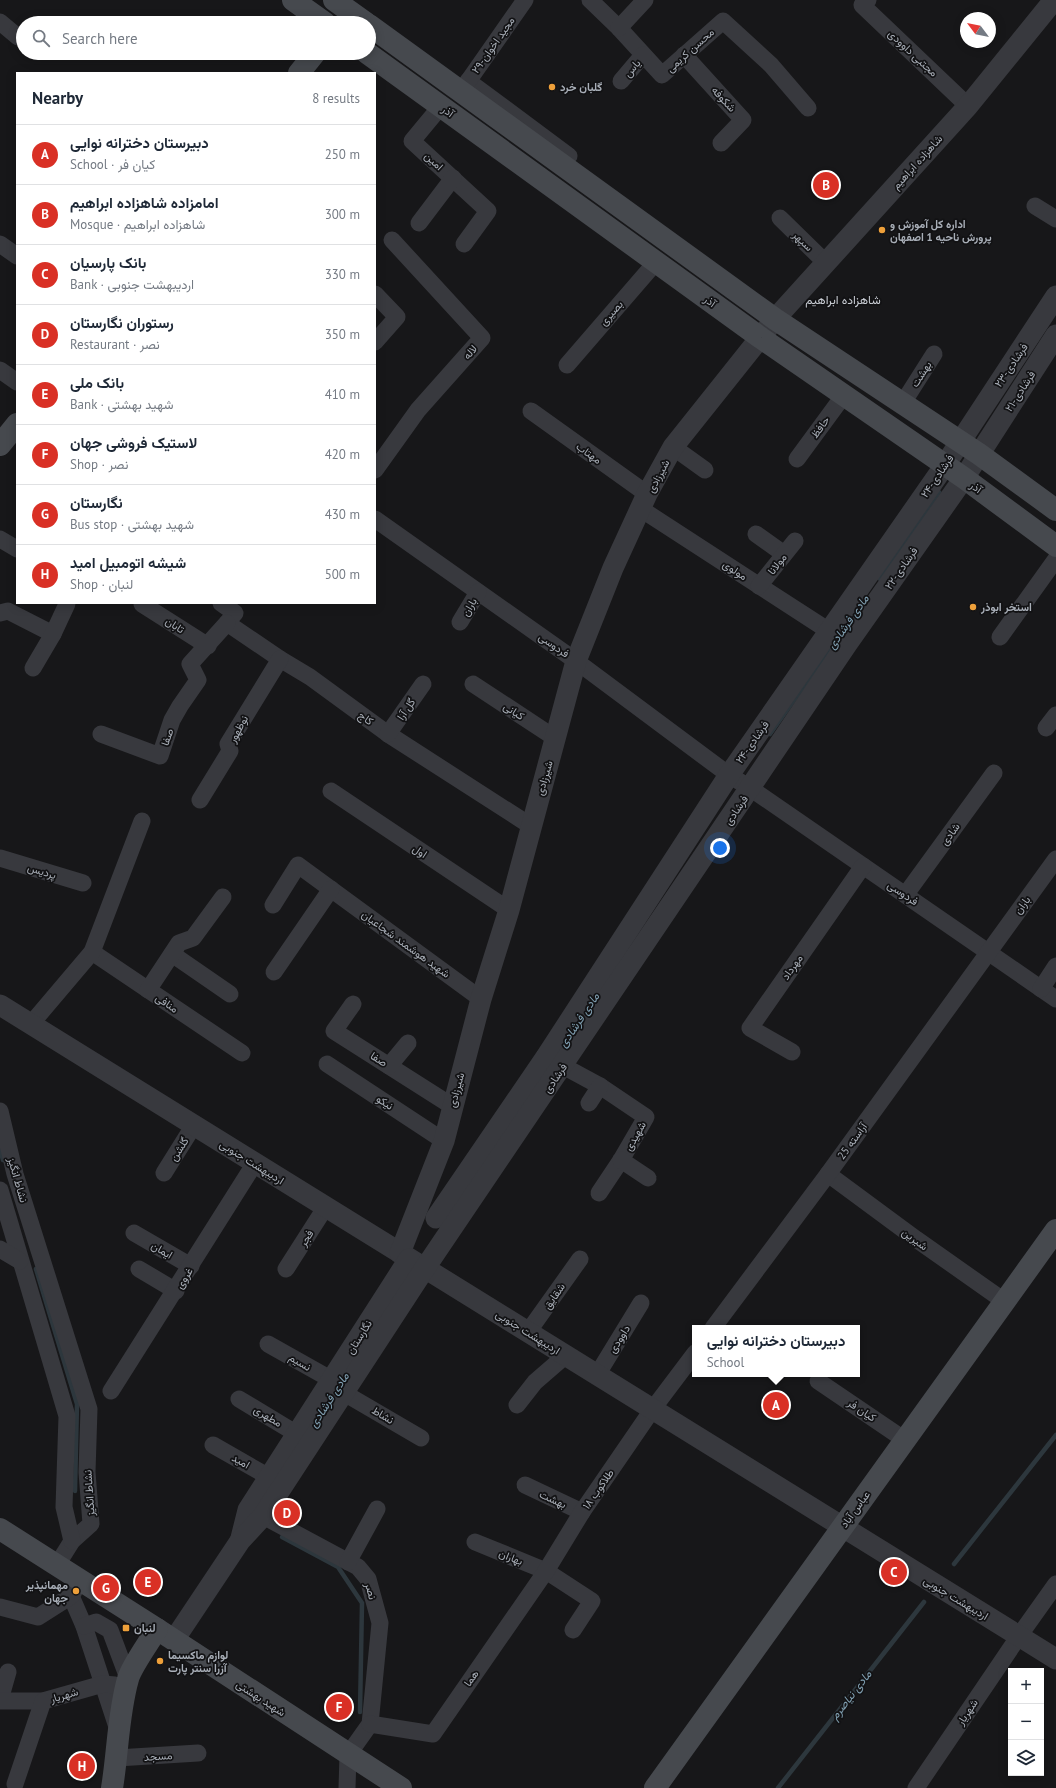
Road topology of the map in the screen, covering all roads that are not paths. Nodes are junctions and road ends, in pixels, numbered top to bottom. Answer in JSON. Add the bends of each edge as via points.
{"nodes":[{"id":1,"x":293,"y":0,"type":"edge"},
{"id":2,"x":525,"y":0,"type":"edge"},
{"id":3,"x":590,"y":0,"type":"edge"},
{"id":4,"x":645,"y":0,"type":"edge"},
{"id":5,"x":868,"y":0,"type":"edge"},
{"id":6,"x":1048,"y":2,"type":"edge"},
{"id":7,"x":345,"y":8,"type":"edge"},
{"id":8,"x":315,"y":16,"type":"edge"},
{"id":9,"x":356,"y":16,"type":"edge"},
{"id":10,"x":0,"y":22,"type":"edge"},
{"id":11,"x":619,"y":28,"type":"junction"},
{"id":12,"x":376,"y":29,"type":"edge"},
{"id":13,"x":16,"y":34,"type":"edge"},
{"id":14,"x":643,"y":55,"type":"junction"},
{"id":15,"x":684,"y":55,"type":"junction"},
{"id":16,"x":376,"y":59,"type":"edge"},
{"id":17,"x":309,"y":60,"type":"edge"},
{"id":18,"x":300,"y":72,"type":"edge"},
{"id":19,"x":621,"y":81,"type":"dead end"},
{"id":20,"x":464,"y":86,"type":"junction"},
{"id":21,"x":441,"y":106,"type":"junction"},
{"id":22,"x":968,"y":106,"type":"junction"},
{"id":23,"x":808,"y":108,"type":"dead end"},
{"id":24,"x":721,"y":143,"type":"dead end"},
{"id":25,"x":453,"y":178,"type":"junction"},
{"id":26,"x":1035,"y":206,"type":"dead end"},
{"id":27,"x":780,"y":218,"type":"dead end"},
{"id":28,"x":1056,"y":219,"type":"edge"},
{"id":29,"x":419,"y":223,"type":"dead end"},
{"id":30,"x":392,"y":240,"type":"dead end"},
{"id":31,"x":464,"y":244,"type":"dead end"},
{"id":32,"x":1,"y":247,"type":"edge"},
{"id":33,"x":16,"y":255,"type":"edge"},
{"id":34,"x":656,"y":262,"type":"junction"},
{"id":35,"x":826,"y":264,"type":"junction"},
{"id":36,"x":376,"y":295,"type":"edge"},
{"id":37,"x":1056,"y":296,"type":"edge"},
{"id":38,"x":778,"y":315,"type":"junction"},
{"id":39,"x":1056,"y":335,"type":"edge"},
{"id":40,"x":761,"y":338,"type":"junction"},
{"id":41,"x":376,"y":341,"type":"edge"},
{"id":42,"x":934,"y":354,"type":"dead end"},
{"id":43,"x":567,"y":365,"type":"dead end"},
{"id":44,"x":854,"y":366,"type":"junction"},
{"id":45,"x":0,"y":370,"type":"edge"},
{"id":46,"x":16,"y":381,"type":"edge"},
{"id":47,"x":844,"y":395,"type":"junction"},
{"id":48,"x":908,"y":395,"type":"junction"},
{"id":49,"x":531,"y":411,"type":"dead end"},
{"id":50,"x":16,"y":425,"type":"edge"},
{"id":51,"x":962,"y":438,"type":"junction"},
{"id":52,"x":0,"y":445,"type":"edge"},
{"id":53,"x":673,"y":447,"type":"junction"},
{"id":54,"x":981,"y":451,"type":"junction"},
{"id":55,"x":797,"y":459,"type":"dead end"},
{"id":56,"x":945,"y":465,"type":"junction"},
{"id":57,"x":376,"y":469,"type":"edge"},
{"id":58,"x":705,"y":470,"type":"dead end"},
{"id":59,"x":964,"y":478,"type":"junction"},
{"id":60,"x":1056,"y":499,"type":"edge"},
{"id":61,"x":644,"y":502,"type":"junction"},
{"id":62,"x":1056,"y":510,"type":"edge"},
{"id":63,"x":376,"y":523,"type":"edge"},
{"id":64,"x":756,"y":534,"type":"dead end"},
{"id":65,"x":0,"y":538,"type":"edge"},
{"id":66,"x":795,"y":541,"type":"dead end"},
{"id":67,"x":1056,"y":546,"type":"edge"},
{"id":68,"x":16,"y":548,"type":"edge"},
{"id":69,"x":784,"y":554,"type":"junction"},
{"id":70,"x":1056,"y":559,"type":"edge"},
{"id":71,"x":760,"y":586,"type":"junction"},
{"id":72,"x":478,"y":592,"type":"junction"},
{"id":73,"x":67,"y":604,"type":"dead end"},
{"id":74,"x":142,"y":604,"type":"dead end"},
{"id":75,"x":222,"y":604,"type":"edge"},
{"id":76,"x":0,"y":613,"type":"edge"},
{"id":77,"x":235,"y":613,"type":"edge"},
{"id":78,"x":460,"y":622,"type":"dead end"},
{"id":79,"x":829,"y":632,"type":"junction"},
{"id":80,"x":53,"y":634,"type":"junction"},
{"id":81,"x":1000,"y":637,"type":"dead end"},
{"id":82,"x":208,"y":646,"type":"junction"},
{"id":83,"x":280,"y":659,"type":"junction"},
{"id":84,"x":576,"y":661,"type":"junction"},
{"id":85,"x":33,"y":668,"type":"dead end"},
{"id":86,"x":423,"y":684,"type":"dead end"},
{"id":87,"x":473,"y":684,"type":"dead end"},
{"id":88,"x":1056,"y":715,"type":"edge"},
{"id":89,"x":1046,"y":728,"type":"dead end"},
{"id":90,"x":101,"y":734,"type":"dead end"},
{"id":91,"x":388,"y":734,"type":"junction"},
{"id":92,"x":555,"y":738,"type":"junction"},
{"id":93,"x":994,"y":773,"type":"dead end"},
{"id":94,"x":729,"y":775,"type":"junction"},
{"id":95,"x":750,"y":788,"type":"junction"},
{"id":96,"x":331,"y":791,"type":"dead end"},
{"id":97,"x":200,"y":800,"type":"dead end"},
{"id":98,"x":142,"y":821,"type":"dead end"},
{"id":99,"x":530,"y":826,"type":"junction"},
{"id":100,"x":0,"y":858,"type":"edge"},
{"id":101,"x":1056,"y":859,"type":"edge"},
{"id":102,"x":863,"y":866,"type":"junction"},
{"id":103,"x":83,"y":883,"type":"dead end"},
{"id":104,"x":331,"y":890,"type":"junction"},
{"id":105,"x":906,"y":894,"type":"junction"},
{"id":106,"x":223,"y":897,"type":"dead end"},
{"id":107,"x":273,"y":905,"type":"dead end"},
{"id":108,"x":508,"y":910,"type":"junction"},
{"id":109,"x":92,"y":952,"type":"junction"},
{"id":110,"x":989,"y":952,"type":"junction"},
{"id":111,"x":172,"y":954,"type":"junction"},
{"id":112,"x":1056,"y":966,"type":"edge"},
{"id":113,"x":274,"y":972,"type":"dead end"},
{"id":114,"x":1041,"y":989,"type":"junction"},
{"id":115,"x":148,"y":990,"type":"junction"},
{"id":116,"x":230,"y":994,"type":"dead end"},
{"id":117,"x":481,"y":999,"type":"junction"},
{"id":118,"x":1056,"y":999,"type":"edge"},
{"id":119,"x":353,"y":1004,"type":"dead end"},
{"id":120,"x":0,"y":1005,"type":"edge"},
{"id":121,"x":31,"y":1024,"type":"junction"},
{"id":122,"x":408,"y":1043,"type":"dead end"},
{"id":123,"x":792,"y":1052,"type":"dead end"},
{"id":124,"x":242,"y":1053,"type":"dead end"},
{"id":125,"x":555,"y":1061,"type":"junction"},
{"id":126,"x":327,"y":1064,"type":"dead end"},
{"id":127,"x":389,"y":1066,"type":"junction"},
{"id":128,"x":600,"y":1086,"type":"junction"},
{"id":129,"x":589,"y":1103,"type":"dead end"},
{"id":130,"x":452,"y":1106,"type":"junction"},
{"id":131,"x":0,"y":1111,"type":"edge"},
{"id":132,"x":194,"y":1125,"type":"junction"},
{"id":133,"x":444,"y":1141,"type":"junction"},
{"id":134,"x":621,"y":1160,"type":"junction"},
{"id":135,"x":255,"y":1163,"type":"junction"},
{"id":136,"x":164,"y":1173,"type":"dead end"},
{"id":137,"x":828,"y":1174,"type":"junction"},
{"id":138,"x":8,"y":1177,"type":"edge"},
{"id":139,"x":648,"y":1178,"type":"dead end"},
{"id":140,"x":0,"y":1190,"type":"edge"},
{"id":141,"x":599,"y":1193,"type":"dead end"},
{"id":142,"x":325,"y":1208,"type":"junction"},
{"id":143,"x":436,"y":1218,"type":"dead end"},
{"id":144,"x":1056,"y":1230,"type":"edge"},
{"id":145,"x":134,"y":1233,"type":"dead end"},
{"id":146,"x":0,"y":1249,"type":"edge"},
{"id":147,"x":580,"y":1259,"type":"dead end"},
{"id":148,"x":20,"y":1260,"type":"junction"},
{"id":149,"x":411,"y":1260,"type":"junction"},
{"id":150,"x":191,"y":1266,"type":"junction"},
{"id":151,"x":139,"y":1269,"type":"dead end"},
{"id":152,"x":286,"y":1269,"type":"dead end"},
{"id":153,"x":176,"y":1291,"type":"junction"},
{"id":154,"x":1004,"y":1301,"type":"junction"},
{"id":155,"x":641,"y":1303,"type":"dead end"},
{"id":156,"x":715,"y":1325,"type":"edge"},
{"id":157,"x":528,"y":1332,"type":"junction"},
{"id":158,"x":268,"y":1344,"type":"dead end"},
{"id":159,"x":566,"y":1356,"type":"junction"},
{"id":160,"x":692,"y":1356,"type":"edge"},
{"id":161,"x":597,"y":1375,"type":"junction"},
{"id":162,"x":818,"y":1381,"type":"dead end"},
{"id":163,"x":338,"y":1386,"type":"junction"},
{"id":164,"x":112,"y":1391,"type":"dead end"},
{"id":165,"x":239,"y":1399,"type":"dead end"},
{"id":166,"x":517,"y":1406,"type":"dead end"},
{"id":167,"x":652,"y":1410,"type":"junction"},
{"id":168,"x":297,"y":1434,"type":"junction"},
{"id":169,"x":421,"y":1438,"type":"dead end"},
{"id":170,"x":905,"y":1440,"type":"junction"},
{"id":171,"x":213,"y":1445,"type":"dead end"},
{"id":172,"x":269,"y":1477,"type":"junction"},
{"id":173,"x":525,"y":1485,"type":"dead end"},
{"id":174,"x":377,"y":1509,"type":"dead end"},
{"id":175,"x":582,"y":1512,"type":"junction"},
{"id":176,"x":263,"y":1516,"type":"junction"},
{"id":177,"x":842,"y":1527,"type":"junction"},
{"id":178,"x":0,"y":1529,"type":"edge"},
{"id":179,"x":0,"y":1540,"type":"edge"},
{"id":180,"x":72,"y":1540,"type":"junction"},
{"id":181,"x":240,"y":1541,"type":"junction"},
{"id":182,"x":475,"y":1542,"type":"dead end"},
{"id":183,"x":348,"y":1562,"type":"junction"},
{"id":184,"x":57,"y":1565,"type":"junction"},
{"id":185,"x":546,"y":1571,"type":"junction"},
{"id":186,"x":1056,"y":1584,"type":"edge"},
{"id":187,"x":76,"y":1588,"type":"junction"},
{"id":188,"x":0,"y":1607,"type":"edge"},
{"id":189,"x":84,"y":1626,"type":"junction"},
{"id":190,"x":573,"y":1630,"type":"dead end"},
{"id":191,"x":161,"y":1635,"type":"junction"},
{"id":192,"x":1019,"y":1636,"type":"junction"},
{"id":193,"x":1056,"y":1659,"type":"edge"},
{"id":194,"x":8,"y":1672,"type":"dead end"},
{"id":195,"x":127,"y":1682,"type":"junction"},
{"id":196,"x":103,"y":1684,"type":"junction"},
{"id":197,"x":0,"y":1700,"type":"edge"},
{"id":198,"x":43,"y":1701,"type":"junction"},
{"id":199,"x":370,"y":1724,"type":"junction"},
{"id":200,"x":118,"y":1733,"type":"junction"},
{"id":201,"x":198,"y":1753,"type":"dead end"},
{"id":202,"x":117,"y":1758,"type":"junction"},
{"id":203,"x":348,"y":1760,"type":"junction"},
{"id":204,"x":15,"y":1784,"type":"dead end"},
{"id":205,"x":112,"y":1788,"type":"edge"},
{"id":206,"x":347,"y":1788,"type":"edge"},
{"id":207,"x":382,"y":1788,"type":"edge"},
{"id":208,"x":401,"y":1788,"type":"edge"},
{"id":209,"x":655,"y":1788,"type":"edge"},
{"id":210,"x":916,"y":1788,"type":"edge"}],
"edges":[{"from":1,"to":8,"type":"main road"},
{"from":2,"to":20,"type":"street","name":"۲۹-مجید اخوان"},
{"from":3,"to":11,"type":"street","name":"محسن کریمی"},
{"from":4,"to":11,"type":"street"},
{"from":5,"to":22,"type":"street","name":"مجتبی داوودی","via":[[862,5]]},
{"from":6,"to":22,"type":"street","name":"شاهزاده ابراهیم"},
{"from":7,"to":9,"type":"main road"},
{"from":10,"to":13,"type":"street"},
{"from":11,"to":14,"type":"street","name":"محسن کریمی"},
{"from":12,"to":20,"type":"main road","name":"آذر"},
{"from":14,"to":15,"type":"street","name":"محسن کریمی","via":[[662,75]]},
{"from":14,"to":19,"type":"street","name":"یاس"},
{"from":15,"to":23,"type":"street","name":"محسن کریمی","via":[[723,21],[771,65]]},
{"from":15,"to":24,"type":"street","name":"شکوفه","via":[[743,120]]},
{"from":16,"to":21,"type":"main road","name":"آذر"},
{"from":17,"to":18,"type":"main road"},
{"from":20,"to":38,"type":"main road","name":"آذر"},
{"from":21,"to":25,"type":"street","name":"امین","via":[[412,141]]},
{"from":21,"to":34,"type":"main road","name":"آذر"},
{"from":22,"to":35,"type":"street","name":"شاهزاده ابراهیم"},
{"from":25,"to":29,"type":"street"},
{"from":25,"to":31,"type":"street","name":"امین","via":[[488,212]]},
{"from":26,"to":28,"type":"street"},
{"from":27,"to":35,"type":"street","name":"سپهر"},
{"from":30,"to":57,"type":"street","name":"لاله","via":[[482,338],[418,410]]},
{"from":32,"to":33,"type":"street"},
{"from":34,"to":40,"type":"main road","name":"آذر"},
{"from":34,"to":43,"type":"street","name":"بصیری"},
{"from":35,"to":38,"type":"street","name":"شاهزاده ابراهیم"},
{"from":36,"to":41,"type":"street","via":[[398,317]]},
{"from":37,"to":51,"type":"street","name":"۲۳-فرشادی"},
{"from":38,"to":40,"type":"street","name":"شیرزادی"},
{"from":38,"to":44,"type":"main road","name":"آذر"},
{"from":39,"to":54,"type":"street","name":"۲۱-فرشادی"},
{"from":40,"to":47,"type":"main road","name":"آذر"},
{"from":40,"to":53,"type":"street","name":"شیرزادی"},
{"from":42,"to":48,"type":"street","name":"بهشت"},
{"from":44,"to":48,"type":"street","name":"آذر"},
{"from":44,"to":51,"type":"main road","name":"آذر"},
{"from":45,"to":46,"type":"street"},
{"from":47,"to":55,"type":"street","name":"حافظ"},
{"from":47,"to":56,"type":"main road","name":"آذر"},
{"from":48,"to":51,"type":"street","name":"آذر"},
{"from":49,"to":61,"type":"street","name":"مهتاب"},
{"from":50,"to":52,"type":"main road"},
{"from":51,"to":54,"type":"main road","name":"آذر"},
{"from":51,"to":56,"type":"street","name":"۲۴-فرشادی"},
{"from":53,"to":58,"type":"street"},
{"from":53,"to":61,"type":"street","name":"شیرزادی"},
{"from":54,"to":59,"type":"street","name":"۲۲-فرشادی"},
{"from":54,"to":60,"type":"street","name":"آذر"},
{"from":54,"to":62,"type":"main road","name":"آذر"},
{"from":56,"to":59,"type":"main road","name":"آذر"},
{"from":56,"to":79,"type":"street","name":"۲۴-فرشادی"},
{"from":59,"to":67,"type":"main road","name":"آذر"},
{"from":59,"to":95,"type":"street","name":"۲۲-فرشادی"},
{"from":61,"to":71,"type":"street","name":"مولوی"},
{"from":61,"to":84,"type":"street","name":"شیرزادی","via":[[613,568]]},
{"from":63,"to":72,"type":"street","name":"فردوسی"},
{"from":64,"to":69,"type":"street"},
{"from":65,"to":68,"type":"street"},
{"from":66,"to":69,"type":"street","name":"مولانا"},
{"from":69,"to":71,"type":"street","name":"مولانا"},
{"from":70,"to":81,"type":"street"},
{"from":71,"to":79,"type":"street","name":"مولوی"},
{"from":72,"to":78,"type":"street","name":"باران"},
{"from":72,"to":84,"type":"street","name":"فردوسی"},
{"from":73,"to":80,"type":"street"},
{"from":74,"to":82,"type":"street","name":"تابان"},
{"from":75,"to":77,"type":"street","name":"کاج"},
{"from":76,"to":80,"type":"street","via":[[8,611]]},
{"from":77,"to":82,"type":"street"},
{"from":77,"to":83,"type":"street","name":"کاج"},
{"from":79,"to":94,"type":"street","name":"۲۴-فرشادی"},
{"from":80,"to":85,"type":"street"},
{"from":82,"to":90,"type":"street","name":"صفا","via":[[190,664],[198,680],[175,715],[160,756]]},
{"from":83,"to":91,"type":"street","name":"کاج"},
{"from":83,"to":97,"type":"street","name":"نوظهور","via":[[228,744],[230,751]]},
{"from":84,"to":92,"type":"street","name":"شیرزادی"},
{"from":84,"to":94,"type":"street","name":"فردوسی"},
{"from":86,"to":91,"type":"street","name":"گل آرا"},
{"from":87,"to":92,"type":"street","name":"کیانی"},
{"from":88,"to":89,"type":"street"},
{"from":91,"to":99,"type":"street","name":"کاج"},
{"from":92,"to":99,"type":"street","name":"شیرزادی"},
{"from":93,"to":105,"type":"street","name":"شادی"},
{"from":94,"to":95,"type":"street","name":"فردوسی"},
{"from":94,"to":125,"type":"street","name":"۲۴-فرشادی"},
{"from":95,"to":102,"type":"street","name":"فردوسی"},
{"from":95,"to":125,"type":"street","name":"فرشادی"},
{"from":96,"to":108,"type":"street","name":"اول"},
{"from":98,"to":109,"type":"street"},
{"from":99,"to":108,"type":"street","name":"شیرزادی"},
{"from":100,"to":103,"type":"street","name":"پردیس"},
{"from":101,"to":110,"type":"street","name":"باران"},
{"from":102,"to":105,"type":"street","name":"فردوسی"},
{"from":102,"to":123,"type":"street","name":"مهرداد","via":[[750,1028]]},
{"from":104,"to":107,"type":"street","name":"شهید هوشمند شجاعیان","via":[[298,865]]},
{"from":104,"to":113,"type":"street"},
{"from":104,"to":117,"type":"street","name":"شهید هوشمند شجاعیان"},
{"from":105,"to":110,"type":"street","name":"فردوسی"},
{"from":106,"to":111,"type":"street","via":[[193,938],[179,943]]},
{"from":108,"to":117,"type":"street","name":"شیرزادی"},
{"from":109,"to":115,"type":"street","name":"منافی"},
{"from":109,"to":121,"type":"street"},
{"from":110,"to":114,"type":"street","name":"فردوسی"},
{"from":110,"to":137,"type":"street","name":"آراسته 25"},
{"from":111,"to":115,"type":"street"},
{"from":111,"to":116,"type":"street"},
{"from":112,"to":114,"type":"street"},
{"from":114,"to":118,"type":"street","name":"فردوسی"},
{"from":115,"to":124,"type":"street","name":"منافی"},
{"from":117,"to":130,"type":"street","name":"شیرزادی"},
{"from":119,"to":127,"type":"street","name":"صفا","via":[[334,1031]]},
{"from":120,"to":121,"type":"street","name":"اردیبهشت جنوبی"},
{"from":121,"to":132,"type":"street","name":"اردیبهشت جنوبی"},
{"from":122,"to":127,"type":"street"},
{"from":125,"to":128,"type":"street","name":"شهیدی"},
{"from":125,"to":143,"type":"street","name":"فرشادی"},
{"from":125,"to":149,"type":"street","name":"فرشادی"},
{"from":126,"to":133,"type":"street","name":"نیکو"},
{"from":127,"to":130,"type":"street","name":"صفا"},
{"from":128,"to":129,"type":"street"},
{"from":128,"to":134,"type":"street","name":"شهیدی","via":[[646,1117]]},
{"from":130,"to":133,"type":"street","name":"شیرزادی"},
{"from":131,"to":138,"type":"street","name":"نشاط انگیز"},
{"from":132,"to":135,"type":"street","name":"اردیبهشت جنوبی"},
{"from":132,"to":136,"type":"street","name":"گلشن"},
{"from":133,"to":149,"type":"street","name":"شیرزادی"},
{"from":134,"to":139,"type":"street","name":"شهیدی"},
{"from":134,"to":141,"type":"street","name":"شهیدی"},
{"from":135,"to":142,"type":"street","name":"اردیبهشت جنوبی"},
{"from":135,"to":150,"type":"street","name":"غروی"},
{"from":137,"to":154,"type":"street","name":"شیرین"},
{"from":137,"to":156,"type":"street","name":"آراسته 25"},
{"from":138,"to":180,"type":"street","name":"نشاط انگیز","via":[[90,1409],[88,1472],[92,1524]]},
{"from":140,"to":148,"type":"street","name":"نشاط انگیز"},
{"from":142,"to":149,"type":"street","name":"اردیبهشت جنوبی"},
{"from":142,"to":152,"type":"street","name":"فجر"},
{"from":144,"to":154,"type":"main road","name":"عباس آباد"},
{"from":145,"to":150,"type":"street","name":"ایمان"},
{"from":146,"to":148,"type":"street"},
{"from":147,"to":157,"type":"street","name":"شقایق"},
{"from":148,"to":180,"type":"street","name":"نشاط انگیز","via":[[67,1416],[64,1507]]},
{"from":149,"to":157,"type":"street","name":"اردیبهشت جنوبی"},
{"from":149,"to":163,"type":"street","name":"نگارستان"},
{"from":150,"to":153,"type":"street","name":"غروی"},
{"from":151,"to":153,"type":"street"},
{"from":153,"to":164,"type":"street","name":"غروی"},
{"from":154,"to":170,"type":"main road","name":"عباس آباد"},
{"from":155,"to":161,"type":"street","name":"داوودی"},
{"from":157,"to":159,"type":"street","name":"اردیبهشت جنوبی"},
{"from":158,"to":163,"type":"street","name":"نسیم"},
{"from":159,"to":161,"type":"street","name":"اردیبهشت جنوبی"},
{"from":159,"to":166,"type":"street","via":[[535,1382]]},
{"from":160,"to":167,"type":"street"},
{"from":161,"to":167,"type":"street","name":"اردیبهشت جنوبی"},
{"from":162,"to":170,"type":"street","name":"کیان فر"},
{"from":163,"to":168,"type":"street","name":"نگارستان"},
{"from":163,"to":169,"type":"street","name":"نشاط"},
{"from":163,"to":176,"type":"street","name":"نگارستان"},
{"from":165,"to":168,"type":"street","name":"مطهری"},
{"from":167,"to":175,"type":"street","name":"طلاکوب ۱۸"},
{"from":167,"to":177,"type":"street","name":"اردیبهشت جنوبی"},
{"from":168,"to":172,"type":"street","name":"نگارستان"},
{"from":170,"to":177,"type":"main road","name":"عباس آباد"},
{"from":171,"to":172,"type":"street","name":"امید"},
{"from":172,"to":181,"type":"street","name":"نگارستان","via":[[248,1510]]},
{"from":173,"to":175,"type":"street","name":"بهشت"},
{"from":174,"to":183,"type":"street"},
{"from":175,"to":185,"type":"street","name":"طلاکوب ۱۸"},
{"from":176,"to":181,"type":"street","name":"نگارستان"},
{"from":176,"to":183,"type":"street","name":"نصر"},
{"from":177,"to":192,"type":"street","name":"اردیبهشت جنوبی"},
{"from":177,"to":209,"type":"main road","name":"عباس آباد"},
{"from":178,"to":184,"type":"main road","name":"شهید بهشتی"},
{"from":179,"to":187,"type":"street","name":"شهید بهشتی"},
{"from":180,"to":184,"type":"street"},
{"from":181,"to":191,"type":"street","name":"نگارستان"},
{"from":182,"to":185,"type":"street","name":"بهاران"},
{"from":183,"to":199,"type":"street","name":"نصر","via":[[358,1567],[368,1579],[380,1623]]},
{"from":184,"to":187,"type":"main road","name":"شهید بهشتی"},
{"from":185,"to":190,"type":"street","via":[[592,1601]]},
{"from":185,"to":199,"type":"street","name":"هما","via":[[433,1734]]},
{"from":186,"to":192,"type":"street","name":"شهریار"},
{"from":187,"to":188,"type":"street","via":[[38,1617]]},
{"from":187,"to":189,"type":"street"},
{"from":187,"to":191,"type":"main road","name":"شهید بهشتی"},
{"from":189,"to":195,"type":"street","via":[[96,1622],[110,1630]]},
{"from":189,"to":196,"type":"street"},
{"from":191,"to":195,"type":"main road"},
{"from":191,"to":203,"type":"main road","name":"شهید بهشتی"},
{"from":192,"to":193,"type":"street","name":"اردیبهشت جنوبی"},
{"from":192,"to":210,"type":"street","name":"شهریار"},
{"from":194,"to":197,"type":"street"},
{"from":195,"to":196,"type":"street","name":"شهریار"},
{"from":195,"to":200,"type":"main road"},
{"from":196,"to":198,"type":"street","name":"شهریار"},
{"from":196,"to":200,"type":"street"},
{"from":197,"to":198,"type":"street","name":"شهریار"},
{"from":198,"to":204,"type":"street"},
{"from":199,"to":203,"type":"street"},
{"from":200,"to":202,"type":"main road"},
{"from":201,"to":202,"type":"street","name":"مسجد"},
{"from":202,"to":205,"type":"main road"},
{"from":203,"to":206,"type":"street"},
{"from":203,"to":207,"type":"street","name":"شهید بهشتی"},
{"from":203,"to":208,"type":"main road","name":"شهید بهشتی"}]}
